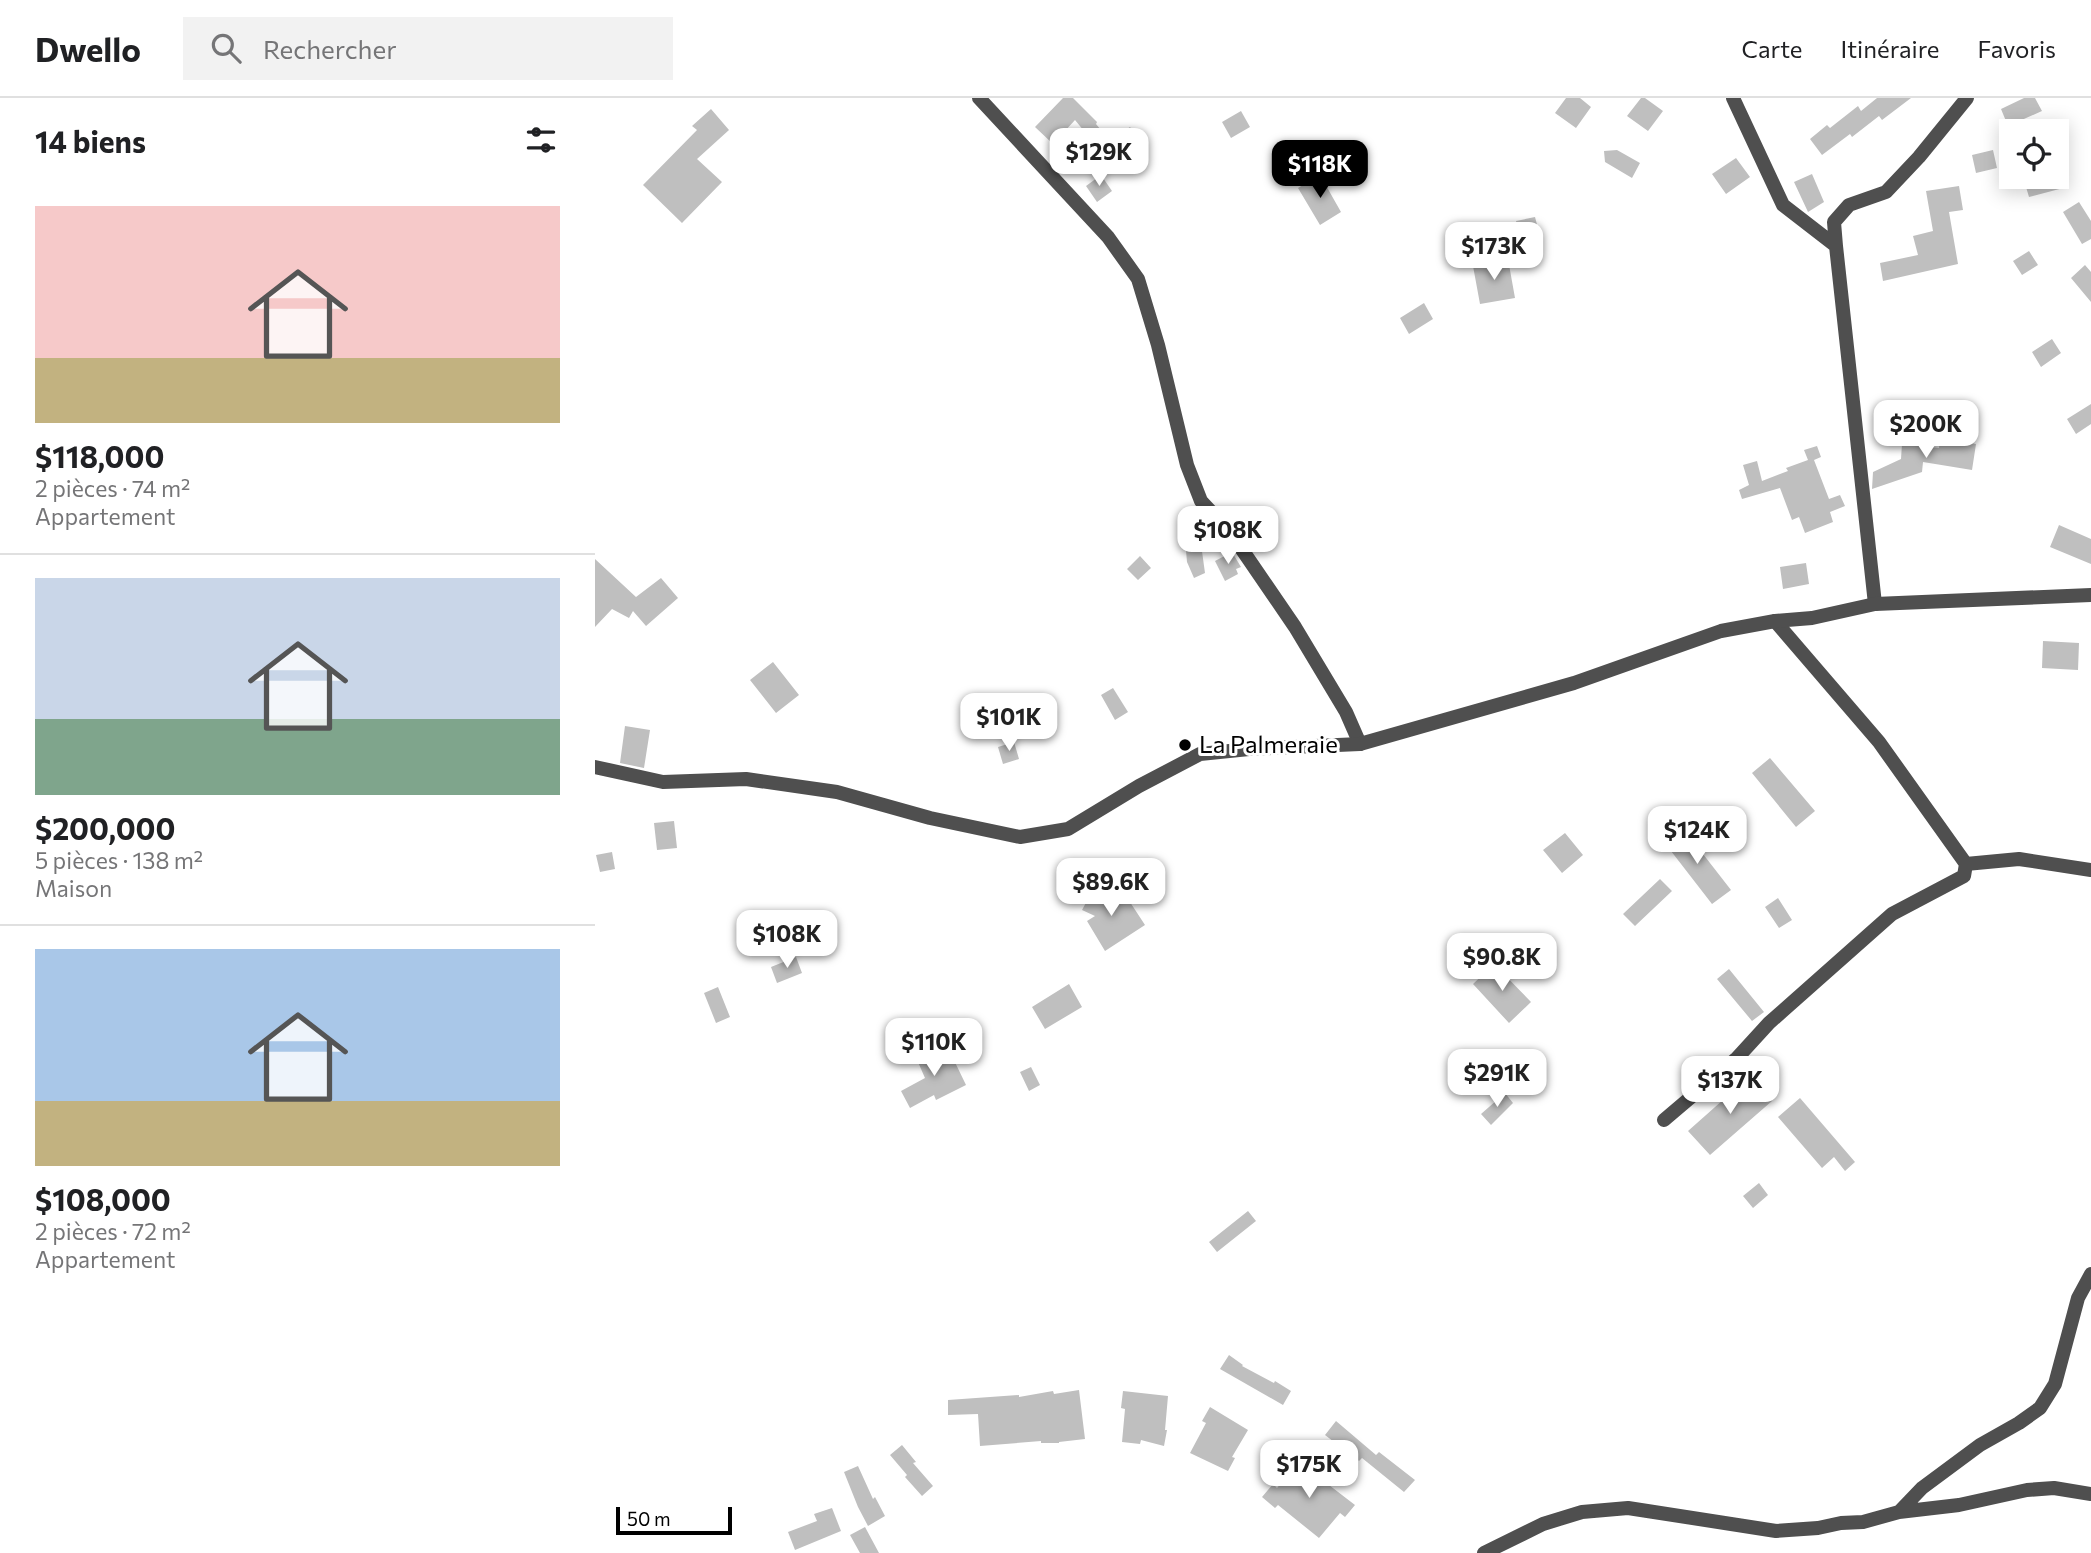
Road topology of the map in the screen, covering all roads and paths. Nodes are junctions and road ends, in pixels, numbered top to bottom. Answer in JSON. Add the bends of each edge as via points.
{"nodes":[{"id":1,"x":979,"y":98,"type":"edge"},
{"id":2,"x":1733,"y":98,"type":"edge"},
{"id":3,"x":1967,"y":98,"type":"edge"},
{"id":4,"x":1836,"y":246,"type":"junction"},
{"id":5,"x":2091,"y":595,"type":"edge"},
{"id":6,"x":1875,"y":604,"type":"junction"},
{"id":7,"x":1775,"y":621,"type":"junction"},
{"id":8,"x":1360,"y":744,"type":"junction"},
{"id":9,"x":595,"y":767,"type":"edge"},
{"id":10,"x":1966,"y":864,"type":"junction"},
{"id":11,"x":2091,"y":870,"type":"edge"},
{"id":12,"x":1664,"y":1120,"type":"dead end"},
{"id":13,"x":2091,"y":1274,"type":"edge"},
{"id":14,"x":2091,"y":1494,"type":"edge"},
{"id":15,"x":1899,"y":1512,"type":"junction"},
{"id":16,"x":1484,"y":1553,"type":"edge"}],
"edges":[{"from":1,"to":8,"type":"street","via":[[1108,237],[1137,279],[1201,501],[1230,532],[1295,627]]},
{"from":2,"to":4,"type":"street","via":[[1783,205]]},
{"from":3,"to":4,"type":"street","via":[[1886,192],[1849,205],[1833,222]]},
{"from":4,"to":6,"type":"street"},
{"from":5,"to":6,"type":"street"},
{"from":6,"to":7,"type":"street"},
{"from":7,"to":8,"type":"street","via":[[1721,631],[1574,682]]},
{"from":7,"to":10,"type":"street","via":[[1879,742]]},
{"from":8,"to":9,"type":"street","via":[[1200,754],[1068,829],[1020,837],[837,792],[746,779],[663,782]]},
{"from":10,"to":11,"type":"street","via":[[2019,859]]},
{"from":10,"to":12,"type":"street","via":[[1964,876],[1892,914]]},
{"from":13,"to":15,"type":"street","via":[[2078,1298],[2055,1384],[2040,1408],[1980,1445]]},
{"from":14,"to":15,"type":"street","via":[[2054,1488],[2027,1490]]},
{"from":15,"to":16,"type":"street","via":[[1863,1522],[1776,1531],[1628,1508],[1582,1512],[1543,1524]]}]}
